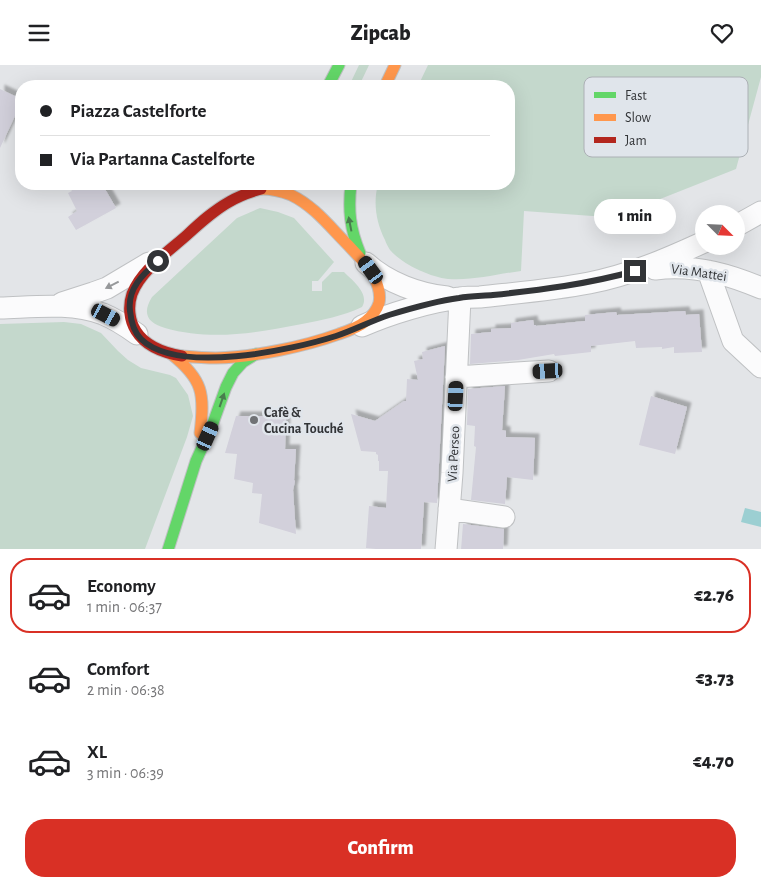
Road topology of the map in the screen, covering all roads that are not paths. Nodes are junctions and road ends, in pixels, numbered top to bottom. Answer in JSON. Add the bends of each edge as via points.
{"nodes":[{"id":1,"x":339,"y":65,"type":"edge"},
{"id":2,"x":395,"y":65,"type":"edge"},
{"id":3,"x":331,"y":80,"type":"edge"},
{"id":4,"x":388,"y":80,"type":"edge"},
{"id":5,"x":238,"y":190,"type":"edge"},
{"id":6,"x":256,"y":190,"type":"edge"},
{"id":7,"x":270,"y":190,"type":"edge"},
{"id":8,"x":350,"y":190,"type":"edge"},
{"id":9,"x":214,"y":210,"type":"junction"},
{"id":10,"x":761,"y":212,"type":"edge"},
{"id":11,"x":745,"y":221,"type":"edge"},
{"id":12,"x":695,"y":246,"type":"edge"},
{"id":13,"x":169,"y":251,"type":"junction"},
{"id":14,"x":364,"y":261,"type":"junction"},
{"id":15,"x":635,"y":271,"type":"junction"},
{"id":16,"x":708,"y":271,"type":"junction"},
{"id":17,"x":761,"y":288,"type":"edge"},
{"id":18,"x":460,"y":298,"type":"junction"},
{"id":19,"x":49,"y":306,"type":"junction"},
{"id":20,"x":0,"y":308,"type":"edge"},
{"id":21,"x":362,"y":326,"type":"junction"},
{"id":22,"x":137,"y":333,"type":"junction"},
{"id":23,"x":171,"y":353,"type":"junction"},
{"id":24,"x":256,"y":354,"type":"junction"},
{"id":25,"x":761,"y":367,"type":"edge"},
{"id":26,"x":548,"y":371,"type":"dead end"},
{"id":27,"x":456,"y":377,"type":"junction"},
{"id":28,"x":196,"y":461,"type":"junction"},
{"id":29,"x":449,"y":509,"type":"junction"},
{"id":30,"x":504,"y":517,"type":"dead end"},
{"id":31,"x":168,"y":549,"type":"edge"},
{"id":32,"x":446,"y":549,"type":"edge"}],
"edges":[{"from":1,"to":3,"type":"street"},
{"from":2,"to":4,"type":"street"},
{"from":5,"to":9,"type":"street"},
{"from":6,"to":9,"type":"street"},
{"from":7,"to":14,"type":"street","via":[[296,198],[308,206]]},
{"from":14,"to":8,"type":"street","one_way":true,"via":[[350,228]]},
{"from":9,"to":13,"type":"street"},
{"from":10,"to":11,"type":"street"},
{"from":12,"to":15,"type":"street"},
{"from":13,"to":19,"type":"street","one_way":true,"via":[[107,288]]},
{"from":13,"to":22,"type":"street","via":[[133,289],[129,308]]},
{"from":14,"to":18,"type":"street","via":[[402,285],[429,294]]},
{"from":14,"to":21,"type":"street","via":[[375,277],[379,299],[372,318]]},
{"from":15,"to":16,"type":"street","name":"Via Mattei","via":[[682,267]]},
{"from":15,"to":18,"type":"street","via":[[557,288]]},
{"from":16,"to":17,"type":"street","name":"Via Mattei"},
{"from":16,"to":25,"type":"street","via":[[733,341]]},
{"from":18,"to":21,"type":"street","via":[[415,308]]},
{"from":18,"to":27,"type":"street","name":"Via Perseo"},
{"from":19,"to":20,"type":"street"},
{"from":19,"to":22,"type":"street","via":[[91,310]]},
{"from":21,"to":24,"type":"street","via":[[336,336]]},
{"from":22,"to":23,"type":"street","via":[[154,347]]},
{"from":23,"to":24,"type":"street","via":[[216,358]]},
{"from":23,"to":28,"type":"street","via":[[197,380],[201,390],[203,413]]},
{"from":28,"to":24,"type":"street","one_way":true,"via":[[233,373]]},
{"from":26,"to":27,"type":"street"},
{"from":27,"to":29,"type":"street","name":"Via Perseo"},
{"from":28,"to":31,"type":"street"},
{"from":29,"to":30,"type":"street"},
{"from":29,"to":32,"type":"street","name":"Via Perseo"}]}
